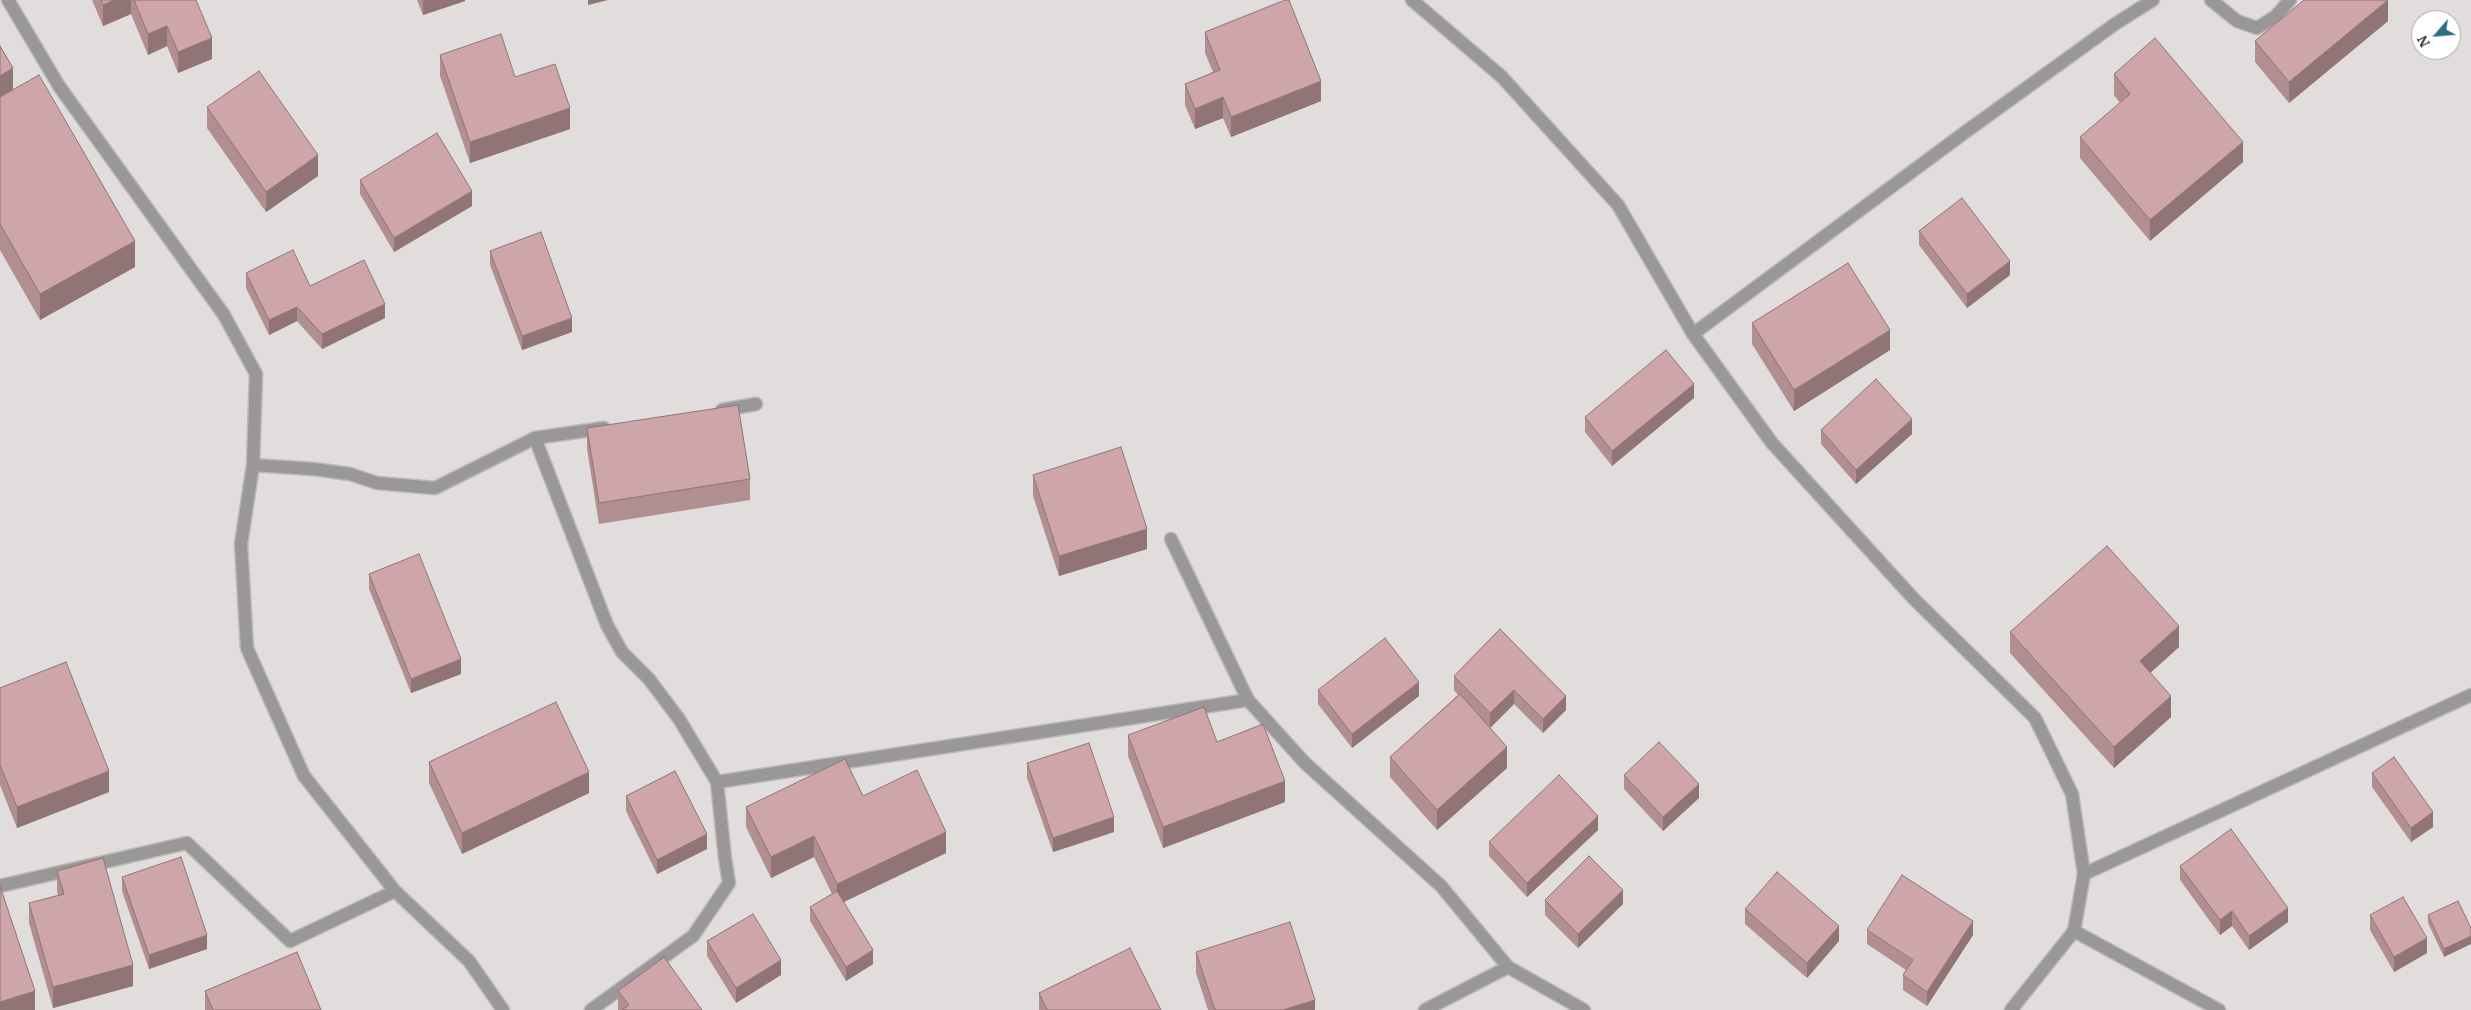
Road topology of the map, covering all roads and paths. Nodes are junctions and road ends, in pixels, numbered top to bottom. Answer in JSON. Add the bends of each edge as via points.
{"nodes":[{"id":1,"x":8,"y":0,"type":"edge"},
{"id":2,"x":1412,"y":0,"type":"edge"},
{"id":3,"x":2153,"y":0,"type":"edge"},
{"id":4,"x":2212,"y":0,"type":"edge"},
{"id":5,"x":2290,"y":0,"type":"edge"},
{"id":6,"x":1693,"y":334,"type":"junction"},
{"id":7,"x":756,"y":404,"type":"dead end"},
{"id":8,"x":708,"y":412,"type":"edge"},
{"id":9,"x":612,"y":426,"type":"edge"},
{"id":10,"x":535,"y":438,"type":"junction"},
{"id":11,"x":253,"y":464,"type":"junction"},
{"id":12,"x":1171,"y":539,"type":"dead end"},
{"id":13,"x":2471,"y":695,"type":"edge"},
{"id":14,"x":1248,"y":700,"type":"junction"},
{"id":15,"x":717,"y":782,"type":"junction"},
{"id":16,"x":2084,"y":874,"type":"junction"},
{"id":17,"x":0,"y":886,"type":"edge"},
{"id":18,"x":395,"y":891,"type":"junction"},
{"id":19,"x":2074,"y":931,"type":"junction"},
{"id":20,"x":1508,"y":968,"type":"junction"},
{"id":21,"x":503,"y":1010,"type":"edge"},
{"id":22,"x":591,"y":1010,"type":"edge"},
{"id":23,"x":1425,"y":1010,"type":"edge"},
{"id":24,"x":1584,"y":1010,"type":"edge"},
{"id":25,"x":2011,"y":1010,"type":"edge"},
{"id":26,"x":2219,"y":1010,"type":"edge"}],
"edges":[{"from":1,"to":11,"type":"street","via":[[59,86],[224,315],[256,374]]},
{"from":2,"to":6,"type":"street","via":[[1502,76],[1618,206]]},
{"from":3,"to":6,"type":"street","via":[[2114,24]]},
{"from":4,"to":5,"type":"street","via":[[2237,21],[2257,28],[2276,16]]},
{"from":6,"to":16,"type":"street","via":[[1772,443],[1913,598],[2035,718],[2072,794]]},
{"from":7,"to":8,"type":"street"},
{"from":9,"to":10,"type":"street"},
{"from":10,"to":11,"type":"street","via":[[435,488],[376,483],[350,474],[313,468]]},
{"from":10,"to":15,"type":"street","via":[[607,625],[622,652],[679,719]]},
{"from":11,"to":18,"type":"street","via":[[241,544],[247,648],[304,776]]},
{"from":12,"to":14,"type":"street"},
{"from":13,"to":16,"type":"street"},
{"from":14,"to":15,"type":"street"},
{"from":14,"to":20,"type":"street","via":[[1305,763],[1441,886]]},
{"from":15,"to":22,"type":"street","via":[[729,883],[693,936]]},
{"from":16,"to":19,"type":"street"},
{"from":17,"to":18,"type":"street","via":[[187,843],[290,941]]},
{"from":18,"to":21,"type":"street","via":[[468,961]]},
{"from":19,"to":25,"type":"street"},
{"from":19,"to":26,"type":"street"},
{"from":20,"to":23,"type":"street"},
{"from":20,"to":24,"type":"street"}]}
